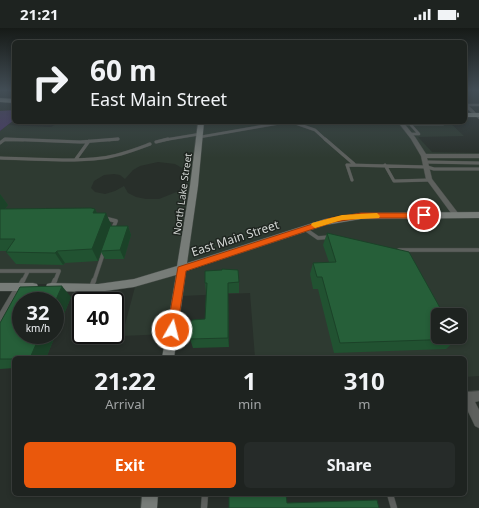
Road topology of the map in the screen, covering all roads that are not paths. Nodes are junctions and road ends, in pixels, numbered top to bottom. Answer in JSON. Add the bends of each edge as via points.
{"nodes":[{"id":1,"x":467,"y":115,"type":"edge"},
{"id":2,"x":478,"y":117,"type":"edge"},
{"id":3,"x":467,"y":119,"type":"edge"},
{"id":4,"x":201,"y":124,"type":"edge"},
{"id":5,"x":274,"y":124,"type":"edge"},
{"id":6,"x":298,"y":124,"type":"edge"},
{"id":7,"x":401,"y":124,"type":"edge"},
{"id":8,"x":410,"y":124,"type":"edge"},
{"id":9,"x":410,"y":134,"type":"junction"},
{"id":10,"x":200,"y":136,"type":"junction"},
{"id":11,"x":118,"y":139,"type":"dead end"},
{"id":12,"x":89,"y":141,"type":"junction"},
{"id":13,"x":156,"y":142,"type":"dead end"},
{"id":14,"x":0,"y":143,"type":"edge"},
{"id":15,"x":150,"y":144,"type":"dead end"},
{"id":16,"x":424,"y":156,"type":"junction"},
{"id":17,"x":479,"y":156,"type":"edge"},
{"id":18,"x":0,"y":158,"type":"edge"},
{"id":19,"x":76,"y":159,"type":"junction"},
{"id":20,"x":479,"y":163,"type":"edge"},
{"id":21,"x":354,"y":164,"type":"junction"},
{"id":22,"x":385,"y":165,"type":"junction"},
{"id":23,"x":427,"y":165,"type":"junction"},
{"id":24,"x":479,"y":168,"type":"edge"},
{"id":25,"x":352,"y":180,"type":"dead end"},
{"id":26,"x":430,"y":180,"type":"junction"},
{"id":27,"x":456,"y":215,"type":"junction"},
{"id":28,"x":479,"y":215,"type":"edge"},
{"id":29,"x":99,"y":218,"type":"edge"},
{"id":30,"x":304,"y":228,"type":"junction"},
{"id":31,"x":111,"y":234,"type":"edge"},
{"id":32,"x":337,"y":237,"type":"edge"},
{"id":33,"x":106,"y":247,"type":"edge"},
{"id":34,"x":394,"y":249,"type":"edge"},
{"id":35,"x":478,"y":250,"type":"dead end"},
{"id":36,"x":181,"y":269,"type":"junction"},
{"id":37,"x":0,"y":271,"type":"edge"},
{"id":38,"x":28,"y":271,"type":"junction"},
{"id":39,"x":0,"y":287,"type":"edge"},
{"id":40,"x":19,"y":287,"type":"junction"},
{"id":41,"x":52,"y":287,"type":"junction"},
{"id":42,"x":91,"y":288,"type":"junction"},
{"id":43,"x":0,"y":321,"type":"edge"},
{"id":44,"x":168,"y":356,"type":"edge"},
{"id":45,"x":479,"y":396,"type":"edge"},
{"id":46,"x":467,"y":397,"type":"edge"},
{"id":47,"x":467,"y":399,"type":"edge"},
{"id":48,"x":479,"y":422,"type":"edge"},
{"id":49,"x":150,"y":496,"type":"edge"},
{"id":50,"x":205,"y":496,"type":"edge"},
{"id":51,"x":391,"y":496,"type":"edge"},
{"id":52,"x":149,"y":508,"type":"edge"},
{"id":53,"x":204,"y":508,"type":"edge"},
{"id":54,"x":394,"y":508,"type":"edge"}],
"edges":[{"from":1,"to":2,"type":"main road"},
{"from":2,"to":3,"type":"main road"},
{"from":4,"to":10,"type":"main road","name":"North Lake Street"},
{"from":5,"to":10,"type":"lane"},
{"from":6,"to":21,"type":"lane","via":[[315,130]]},
{"from":7,"to":9,"type":"street"},
{"from":8,"to":9,"type":"lane","via":[[419,134]]},
{"from":9,"to":16,"type":"street"},
{"from":10,"to":13,"type":"lane"},
{"from":10,"to":36,"type":"main road","name":"North Lake Street"},
{"from":11,"to":12,"type":"lane"},
{"from":12,"to":14,"type":"lane","via":[[5,139]]},
{"from":12,"to":19,"type":"lane"},
{"from":15,"to":19,"type":"lane","via":[[122,154]]},
{"from":16,"to":17,"type":"street"},
{"from":16,"to":23,"type":"street"},
{"from":18,"to":19,"type":"lane"},
{"from":20,"to":23,"type":"lane"},
{"from":21,"to":22,"type":"lane"},
{"from":21,"to":25,"type":"lane","via":[[347,165]]},
{"from":22,"to":23,"type":"lane"},
{"from":22,"to":26,"type":"lane","via":[[394,181]]},
{"from":23,"to":24,"type":"lane","via":[[434,169]]},
{"from":23,"to":26,"type":"street"},
{"from":26,"to":27,"type":"street"},
{"from":27,"to":28,"type":"main road","name":"East Main Street"},
{"from":27,"to":30,"type":"main road","name":"East Main Street","via":[[361,216]]},
{"from":29,"to":31,"type":"lane","via":[[116,221]]},
{"from":30,"to":32,"type":"lane","via":[[318,238]]},
{"from":30,"to":36,"type":"main road","name":"East Main Street"},
{"from":33,"to":42,"type":"lane"},
{"from":34,"to":35,"type":"lane"},
{"from":36,"to":42,"type":"main road","name":"East Main Street","via":[[134,283]]},
{"from":36,"to":44,"type":"main road","name":"North Lake Street"},
{"from":37,"to":38,"type":"lane"},
{"from":38,"to":40,"type":"lane"},
{"from":38,"to":41,"type":"lane","via":[[60,271]]},
{"from":39,"to":40,"type":"main road","name":"East Main Street"},
{"from":40,"to":41,"type":"main road","name":"East Main Street"},
{"from":40,"to":43,"type":"street"},
{"from":41,"to":42,"type":"main road","name":"East Main Street"},
{"from":45,"to":46,"type":"street"},
{"from":47,"to":48,"type":"street"},
{"from":49,"to":52,"type":"main road"},
{"from":50,"to":53,"type":"lane"},
{"from":51,"to":54,"type":"lane"}]}
